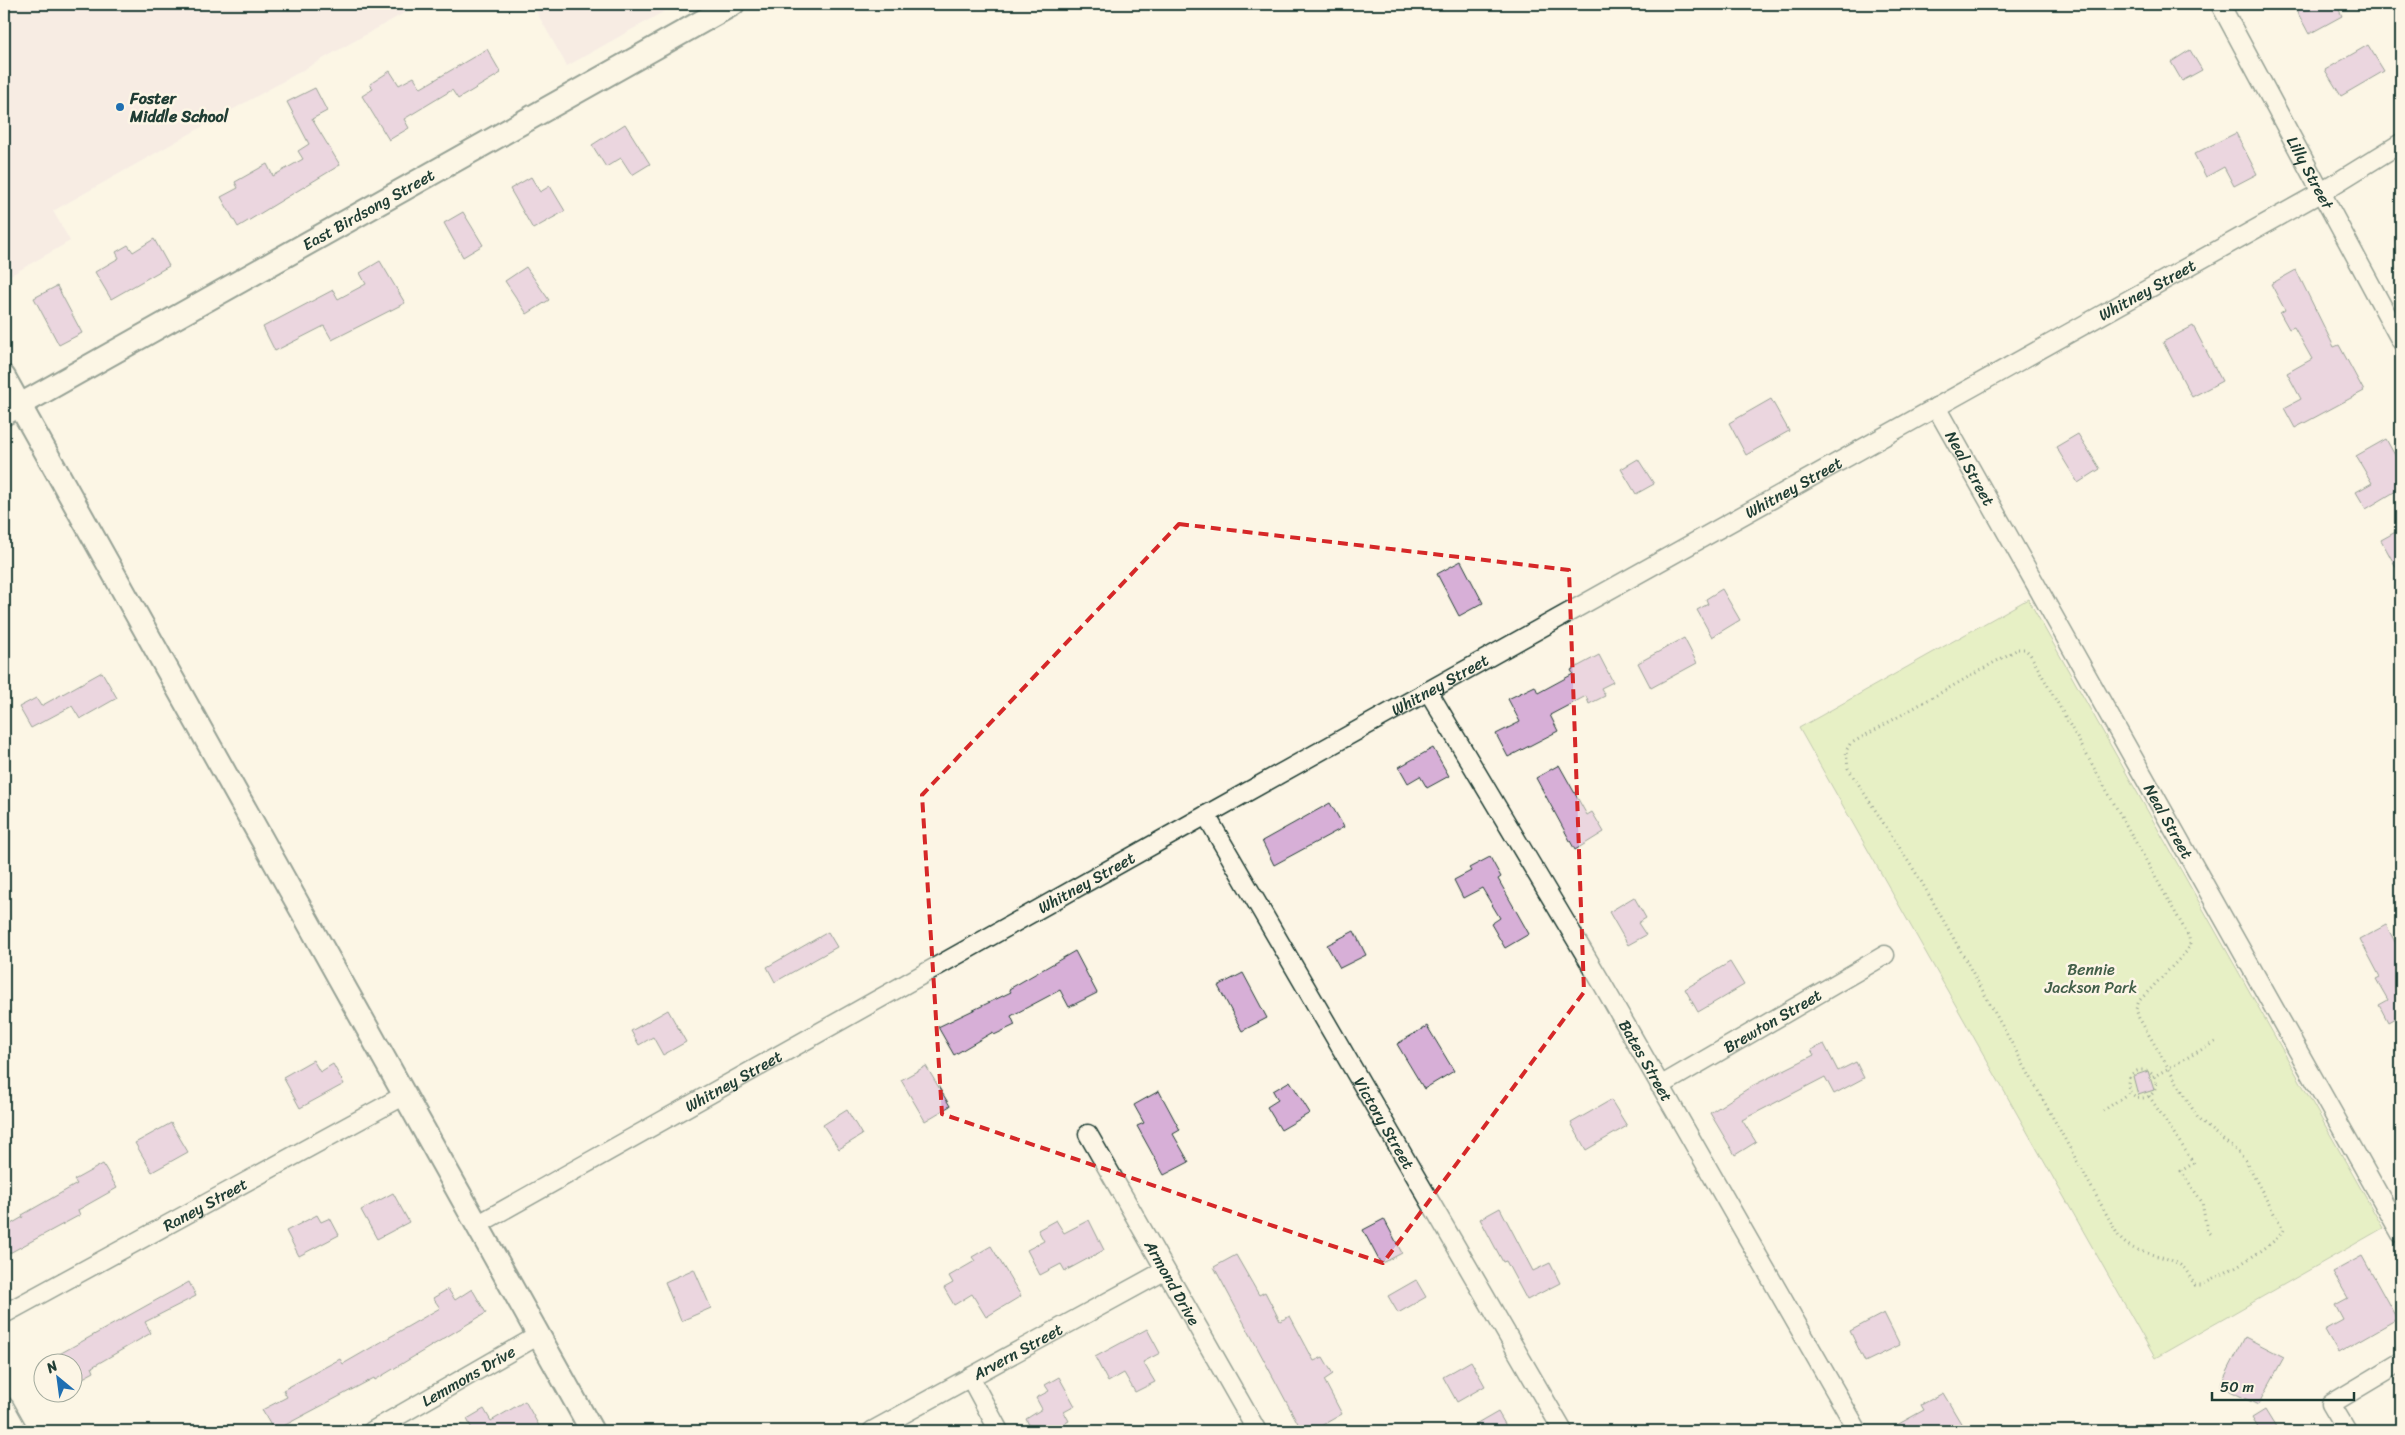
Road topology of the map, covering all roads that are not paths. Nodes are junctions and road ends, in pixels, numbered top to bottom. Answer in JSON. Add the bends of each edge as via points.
{"nodes":[{"id":1,"x":733,"y":4,"type":"edge"},
{"id":2,"x":2220,"y":4,"type":"edge"},
{"id":3,"x":2401,"y":143,"type":"edge"},
{"id":4,"x":2320,"y":193,"type":"junction"},
{"id":5,"x":2401,"y":341,"type":"edge"},
{"id":6,"x":4,"y":377,"type":"edge"},
{"id":7,"x":1936,"y":406,"type":"junction"},
{"id":8,"x":12,"y":409,"type":"edge"},
{"id":9,"x":1428,"y":691,"type":"junction"},
{"id":10,"x":1206,"y":815,"type":"junction"},
{"id":11,"x":1885,"y":955,"type":"dead end"},
{"id":12,"x":1660,"y":1086,"type":"junction"},
{"id":13,"x":405,"y":1096,"type":"junction"},
{"id":14,"x":1088,"y":1134,"type":"dead end"},
{"id":15,"x":477,"y":1225,"type":"junction"},
{"id":16,"x":2401,"y":1234,"type":"edge"},
{"id":17,"x":1164,"y":1271,"type":"junction"},
{"id":18,"x":4,"y":1314,"type":"edge"},
{"id":19,"x":538,"y":1335,"type":"junction"},
{"id":20,"x":2401,"y":1362,"type":"edge"},
{"id":21,"x":970,"y":1377,"type":"junction"},
{"id":22,"x":4,"y":1406,"type":"edge"},
{"id":23,"x":18,"y":1431,"type":"edge"},
{"id":24,"x":372,"y":1431,"type":"edge"},
{"id":25,"x":592,"y":1431,"type":"edge"},
{"id":26,"x":872,"y":1431,"type":"edge"},
{"id":27,"x":999,"y":1431,"type":"edge"},
{"id":28,"x":1257,"y":1431,"type":"edge"},
{"id":29,"x":1563,"y":1431,"type":"edge"},
{"id":30,"x":1858,"y":1431,"type":"edge"},
{"id":31,"x":2347,"y":1431,"type":"edge"}],
"edges":[{"from":1,"to":8,"type":"street","name":"East Birdsong Street"},
{"from":2,"to":4,"type":"street","name":"Lilly Street"},
{"from":3,"to":4,"type":"street","name":"Whitney Street"},
{"from":4,"to":5,"type":"street","name":"Lilly Street"},
{"from":4,"to":7,"type":"street","name":"Whitney Street"},
{"from":6,"to":8,"type":"street"},
{"from":7,"to":9,"type":"street","name":"Whitney Street"},
{"from":7,"to":16,"type":"street","name":"Neal Street"},
{"from":8,"to":13,"type":"street"},
{"from":9,"to":10,"type":"street","name":"Whitney Street"},
{"from":9,"to":12,"type":"street","name":"Bates Street"},
{"from":10,"to":15,"type":"street","name":"Whitney Street"},
{"from":10,"to":29,"type":"street","name":"Victory Street"},
{"from":11,"to":12,"type":"street","name":"Brewton Street"},
{"from":12,"to":30,"type":"street","name":"Bates Street"},
{"from":13,"to":15,"type":"street"},
{"from":13,"to":18,"type":"street","name":"Raney Street"},
{"from":14,"to":17,"type":"street","name":"Armond Drive"},
{"from":15,"to":19,"type":"street"},
{"from":17,"to":21,"type":"street","name":"Arvern Street"},
{"from":17,"to":28,"type":"street","name":"Armond Drive"},
{"from":19,"to":24,"type":"street","name":"Lemmons Drive"},
{"from":19,"to":25,"type":"street"},
{"from":20,"to":31,"type":"street","via":[[2331,1404]]},
{"from":21,"to":26,"type":"street","name":"Arvern Street"},
{"from":21,"to":27,"type":"street"},
{"from":22,"to":23,"type":"street"}]}
